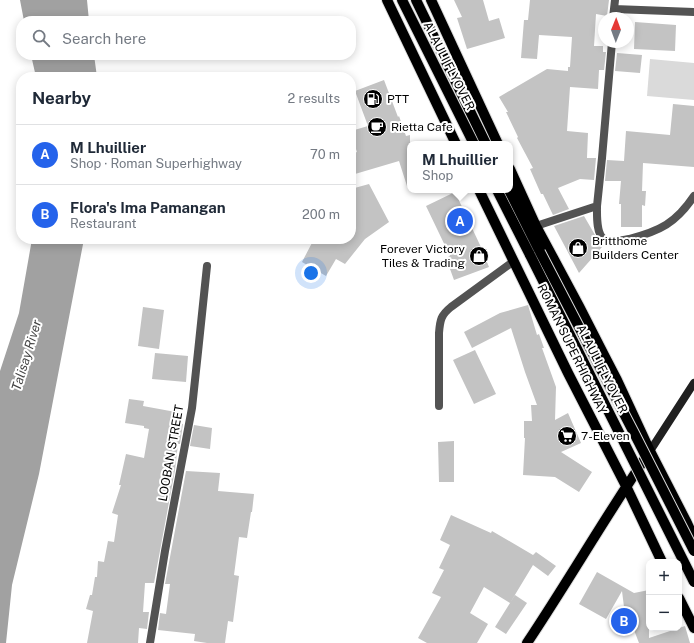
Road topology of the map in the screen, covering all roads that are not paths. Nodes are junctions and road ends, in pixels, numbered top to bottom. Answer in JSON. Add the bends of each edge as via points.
{"nodes":[{"id":1,"x":387,"y":0,"type":"edge"},
{"id":2,"x":402,"y":0,"type":"edge"},
{"id":3,"x":416,"y":0,"type":"edge"},
{"id":4,"x":431,"y":0,"type":"edge"},
{"id":5,"x":615,"y":0,"type":"edge"},
{"id":6,"x":614,"y":12,"type":"edge"},
{"id":7,"x":694,"y":12,"type":"edge"},
{"id":8,"x":634,"y":14,"type":"edge"},
{"id":9,"x":611,"y":48,"type":"edge"},
{"id":10,"x":455,"y":141,"type":"edge"},
{"id":11,"x":472,"y":141,"type":"edge"},
{"id":12,"x":485,"y":141,"type":"edge"},
{"id":13,"x":497,"y":141,"type":"edge"},
{"id":14,"x":513,"y":176,"type":"edge"},
{"id":15,"x":480,"y":193,"type":"edge"},
{"id":16,"x":499,"y":193,"type":"edge"},
{"id":17,"x":510,"y":193,"type":"edge"},
{"id":18,"x":694,"y":196,"type":"edge"},
{"id":19,"x":597,"y":206,"type":"junction"},
{"id":20,"x":536,"y":226,"type":"junction"},
{"id":21,"x":535,"y":253,"type":"junction"},
{"id":22,"x":514,"y":261,"type":"junction"},
{"id":23,"x":207,"y":266,"type":"dead end"},
{"id":24,"x":694,"y":383,"type":"edge"},
{"id":25,"x":439,"y":406,"type":"dead end"},
{"id":26,"x":650,"y":451,"type":"junction"},
{"id":27,"x":626,"y":486,"type":"junction"},
{"id":28,"x":694,"y":538,"type":"edge"},
{"id":29,"x":694,"y":551,"type":"edge"},
{"id":30,"x":661,"y":559,"type":"edge"},
{"id":31,"x":694,"y":582,"type":"edge"},
{"id":32,"x":682,"y":604,"type":"edge"},
{"id":33,"x":694,"y":628,"type":"edge"},
{"id":34,"x":150,"y":643,"type":"edge"},
{"id":35,"x":527,"y":643,"type":"edge"}],
"edges":[{"from":1,"to":10,"type":"main road"},
{"from":2,"to":11,"type":"main road","name":"ALAULI FLYOVER"},
{"from":3,"to":12,"type":"main road","name":"ALAULI FLYOVER"},
{"from":4,"to":13,"type":"main road"},
{"from":5,"to":6,"type":"street"},
{"from":7,"to":8,"type":"street"},
{"from":9,"to":19,"type":"street"},
{"from":14,"to":20,"type":"main road","name":"ROMAN SUPERHIGHWAY"},
{"from":15,"to":22,"type":"main road","name":"ROMAN SUPERHIGHWAY"},
{"from":16,"to":21,"type":"main road","name":"ALAULI FLYOVER"},
{"from":17,"to":21,"type":"main road","name":"ALAULI FLYOVER"},
{"from":18,"to":19,"type":"street","via":[[680,214],[662,228],[623,240],[604,239],[597,223]]},
{"from":19,"to":20,"type":"street"},
{"from":20,"to":26,"type":"main road","name":"ROMAN SUPERHIGHWAY","via":[[617,380]]},
{"from":21,"to":29,"type":"main road","name":"ALAULI FLYOVER","bridge":true,"via":[[634,433]]},
{"from":21,"to":31,"type":"main road","name":"ALAULI FLYOVER","bridge":true},
{"from":22,"to":25,"type":"street","via":[[451,307],[442,317],[439,332]]},
{"from":22,"to":27,"type":"main road","name":"ROMAN SUPERHIGHWAY"},
{"from":23,"to":34,"type":"street","name":"LOOBAN STREET","via":[[192,408]]},
{"from":24,"to":26,"type":"main road"},
{"from":26,"to":27,"type":"main road"},
{"from":26,"to":28,"type":"main road","name":"ROMAN SUPERHIGHWAY"},
{"from":27,"to":30,"type":"main road","name":"ROMAN SUPERHIGHWAY"},
{"from":27,"to":35,"type":"main road"},
{"from":32,"to":33,"type":"main road"}]}
